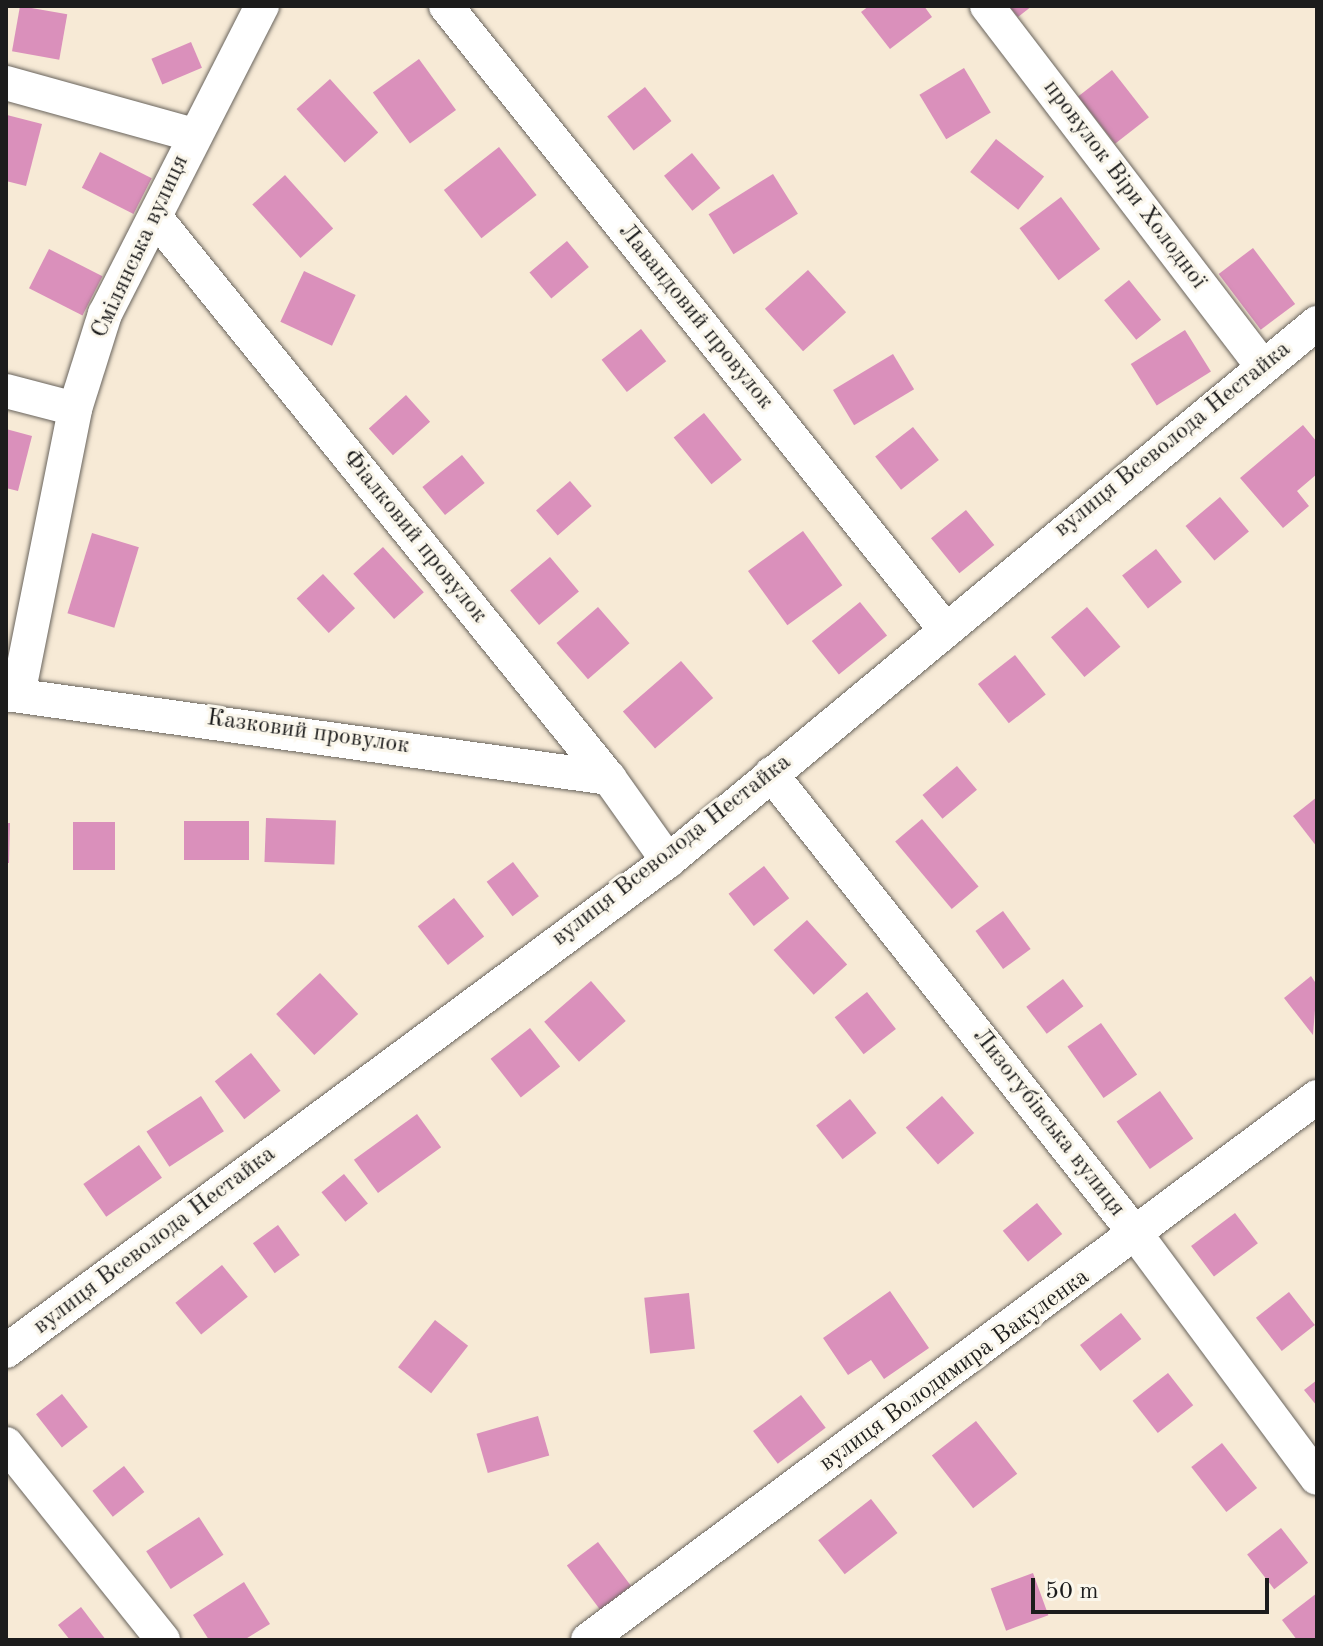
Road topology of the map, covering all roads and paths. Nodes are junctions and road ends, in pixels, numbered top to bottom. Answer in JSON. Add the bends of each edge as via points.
{"nodes":[{"id":1,"x":262,"y":6,"type":"edge"},
{"id":2,"x":446,"y":6,"type":"edge"},
{"id":3,"x":987,"y":6,"type":"edge"},
{"id":4,"x":6,"y":83,"type":"edge"},
{"id":5,"x":194,"y":135,"type":"junction"},
{"id":6,"x":155,"y":217,"type":"junction"},
{"id":7,"x":1317,"y":323,"type":"edge"},
{"id":8,"x":1261,"y":365,"type":"junction"},
{"id":9,"x":6,"y":391,"type":"edge"},
{"id":10,"x":75,"y":409,"type":"junction"},
{"id":11,"x":945,"y":629,"type":"junction"},
{"id":12,"x":12,"y":692,"type":"edge"},
{"id":13,"x":771,"y":774,"type":"junction"},
{"id":14,"x":609,"y":778,"type":"junction"},
{"id":15,"x":668,"y":861,"type":"junction"},
{"id":16,"x":1317,"y":1097,"type":"edge"},
{"id":17,"x":1138,"y":1237,"type":"junction"},
{"id":18,"x":6,"y":1351,"type":"edge"},
{"id":19,"x":6,"y":1444,"type":"edge"},
{"id":20,"x":1317,"y":1478,"type":"edge"},
{"id":21,"x":163,"y":1640,"type":"edge"},
{"id":22,"x":588,"y":1640,"type":"edge"}],
"edges":[{"from":1,"to":5,"type":"street","name":"Смілянська вулиця"},
{"from":2,"to":11,"type":"street","name":"Лавандовий провулок"},
{"from":3,"to":8,"type":"street","name":"провулок Віри Холодної"},
{"from":4,"to":5,"type":"street"},
{"from":5,"to":6,"type":"street","name":"Смілянська вулиця"},
{"from":6,"to":10,"type":"street","name":"Смілянська вулиця","via":[[105,314]]},
{"from":6,"to":14,"type":"street","name":"Фіалковий провулок"},
{"from":7,"to":8,"type":"street","name":"вулиця Всеволода Нестайка"},
{"from":8,"to":11,"type":"street","name":"вулиця Всеволода Нестайка"},
{"from":9,"to":10,"type":"street"},
{"from":10,"to":12,"type":"street","name":"Смілянська вулиця"},
{"from":11,"to":13,"type":"street","name":"вулиця Всеволода Нестайка"},
{"from":12,"to":14,"type":"street","name":"Казковий провулок"},
{"from":13,"to":15,"type":"street","name":"вулиця Всеволода Нестайка"},
{"from":13,"to":17,"type":"street","name":"Лизогубівська вулиця"},
{"from":14,"to":15,"type":"street","name":"Фіалковий провулок"},
{"from":15,"to":18,"type":"street","name":"вулиця Всеволода Нестайка"},
{"from":16,"to":17,"type":"street","name":"вулиця Володимира Вакуленка"},
{"from":17,"to":20,"type":"street","name":"Лизогубівська вулиця"},
{"from":17,"to":22,"type":"street","name":"вулиця Володимира Вакуленка"},
{"from":19,"to":21,"type":"street"}]}
